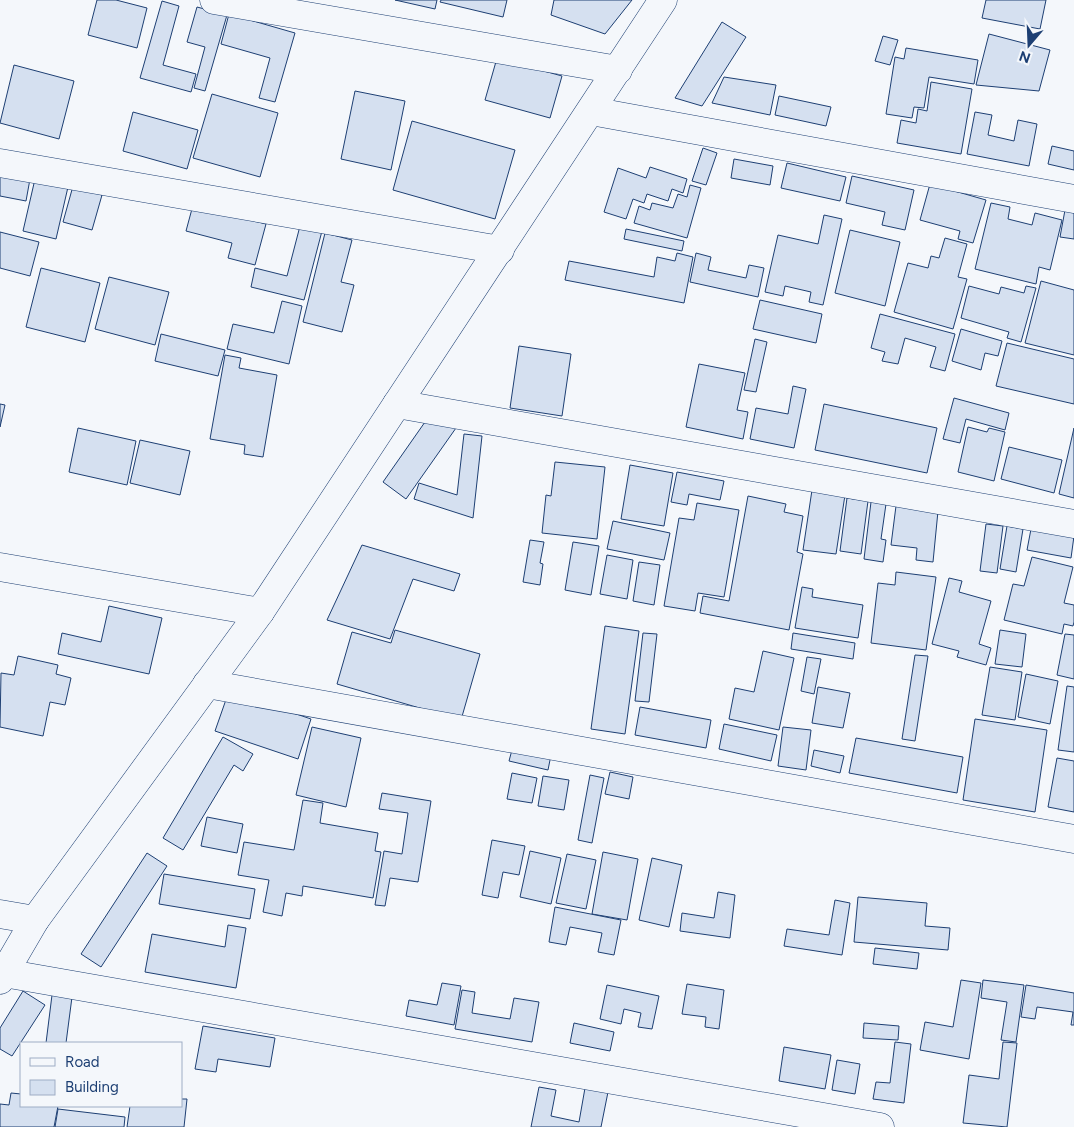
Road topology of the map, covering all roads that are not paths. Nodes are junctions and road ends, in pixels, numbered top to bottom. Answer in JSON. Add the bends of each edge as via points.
{"nodes":[{"id":1,"x":214,"y":0,"type":"edge"},
{"id":2,"x":663,"y":0,"type":"edge"},
{"id":3,"x":618,"y":70,"type":"junction"},
{"id":4,"x":591,"y":112,"type":"junction"},
{"id":5,"x":0,"y":163,"type":"edge"},
{"id":6,"x":1074,"y":199,"type":"edge"},
{"id":7,"x":500,"y":250,"type":"junction"},
{"id":8,"x":397,"y":404,"type":"junction"},
{"id":9,"x":1074,"y":524,"type":"edge"},
{"id":10,"x":0,"y":567,"type":"edge"},
{"id":11,"x":260,"y":612,"type":"junction"},
{"id":12,"x":207,"y":684,"type":"junction"},
{"id":13,"x":1074,"y":839,"type":"edge"},
{"id":14,"x":0,"y":914,"type":"edge"},
{"id":15,"x":35,"y":920,"type":"junction"},
{"id":16,"x":2,"y":977,"type":"edge"},
{"id":17,"x":880,"y":1127,"type":"edge"}],
"edges":[{"from":1,"to":3,"type":"street"},
{"from":2,"to":3,"type":"street"},
{"from":3,"to":4,"type":"street"},
{"from":4,"to":6,"type":"street"},
{"from":4,"to":7,"type":"street"},
{"from":5,"to":7,"type":"street"},
{"from":7,"to":8,"type":"street"},
{"from":8,"to":9,"type":"street"},
{"from":8,"to":11,"type":"street"},
{"from":10,"to":11,"type":"street"},
{"from":11,"to":12,"type":"street"},
{"from":12,"to":13,"type":"street"},
{"from":12,"to":15,"type":"street"},
{"from":14,"to":15,"type":"street"},
{"from":15,"to":16,"type":"street"},
{"from":16,"to":17,"type":"street"}]}
